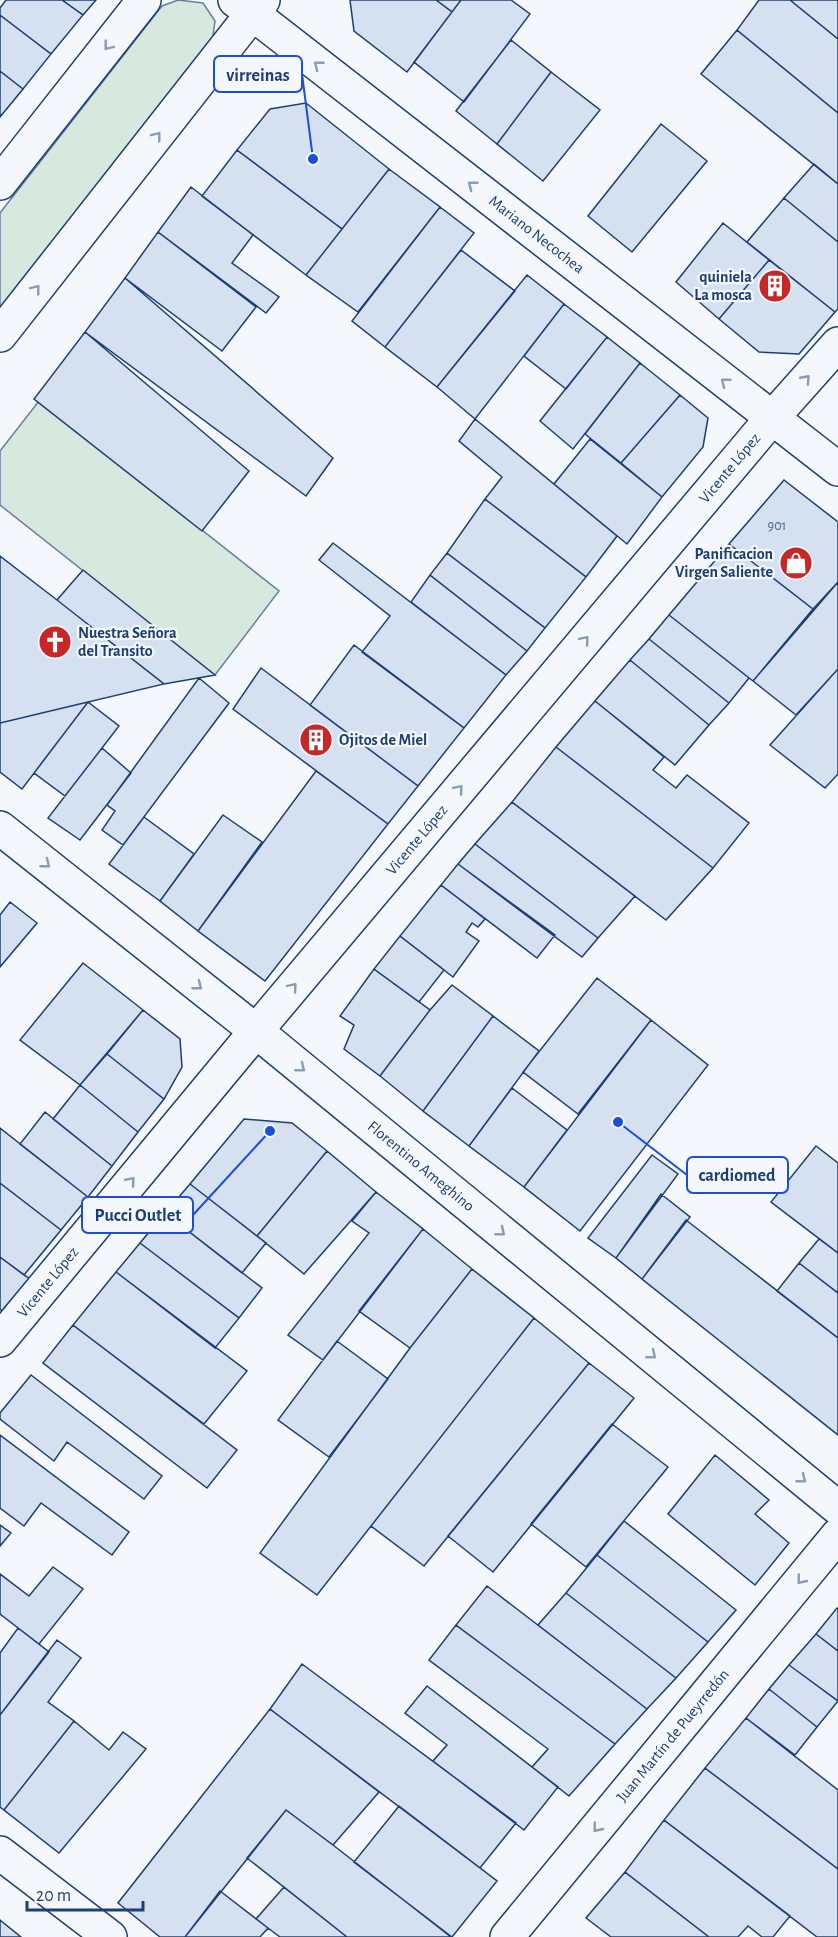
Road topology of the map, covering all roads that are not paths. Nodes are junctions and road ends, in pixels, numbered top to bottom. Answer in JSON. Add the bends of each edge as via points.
{"nodes":[{"id":1,"x":144,"y":0,"type":"edge"},
{"id":2,"x":250,"y":5,"type":"edge"},
{"id":3,"x":0,"y":183,"type":"edge"},
{"id":4,"x":0,"y":335,"type":"edge"},
{"id":5,"x":838,"y":344,"type":"edge"},
{"id":6,"x":772,"y":418,"type":"junction"},
{"id":7,"x":838,"y":469,"type":"edge"},
{"id":8,"x":0,"y":828,"type":"edge"},
{"id":9,"x":256,"y":1031,"type":"junction"},
{"id":10,"x":0,"y":1340,"type":"edge"},
{"id":11,"x":838,"y":1508,"type":"edge"},
{"id":12,"x":838,"y":1535,"type":"edge"},
{"id":13,"x":0,"y":1853,"type":"edge"},
{"id":14,"x":110,"y":1937,"type":"edge"},
{"id":15,"x":507,"y":1937,"type":"edge"}],
"edges":[{"from":1,"to":3,"type":"street","one_way":true},
{"from":4,"to":2,"type":"street","one_way":true},
{"from":6,"to":2,"type":"street","name":"Mariano Necochea","one_way":true},
{"from":6,"to":5,"type":"street","name":"Vicente López","one_way":true},
{"from":6,"to":7,"type":"street","name":"Mariano Necochea"},
{"from":9,"to":6,"type":"street","name":"Vicente López","one_way":true},
{"from":8,"to":9,"type":"street","name":"Florentino Ameghino","one_way":true},
{"from":10,"to":9,"type":"street","name":"Vicente López","one_way":true},
{"from":9,"to":11,"type":"street","name":"Florentino Ameghino","one_way":true},
{"from":12,"to":15,"type":"street","name":"Juan Martín de Pueyrredón","one_way":true},
{"from":13,"to":14,"type":"street"}]}
